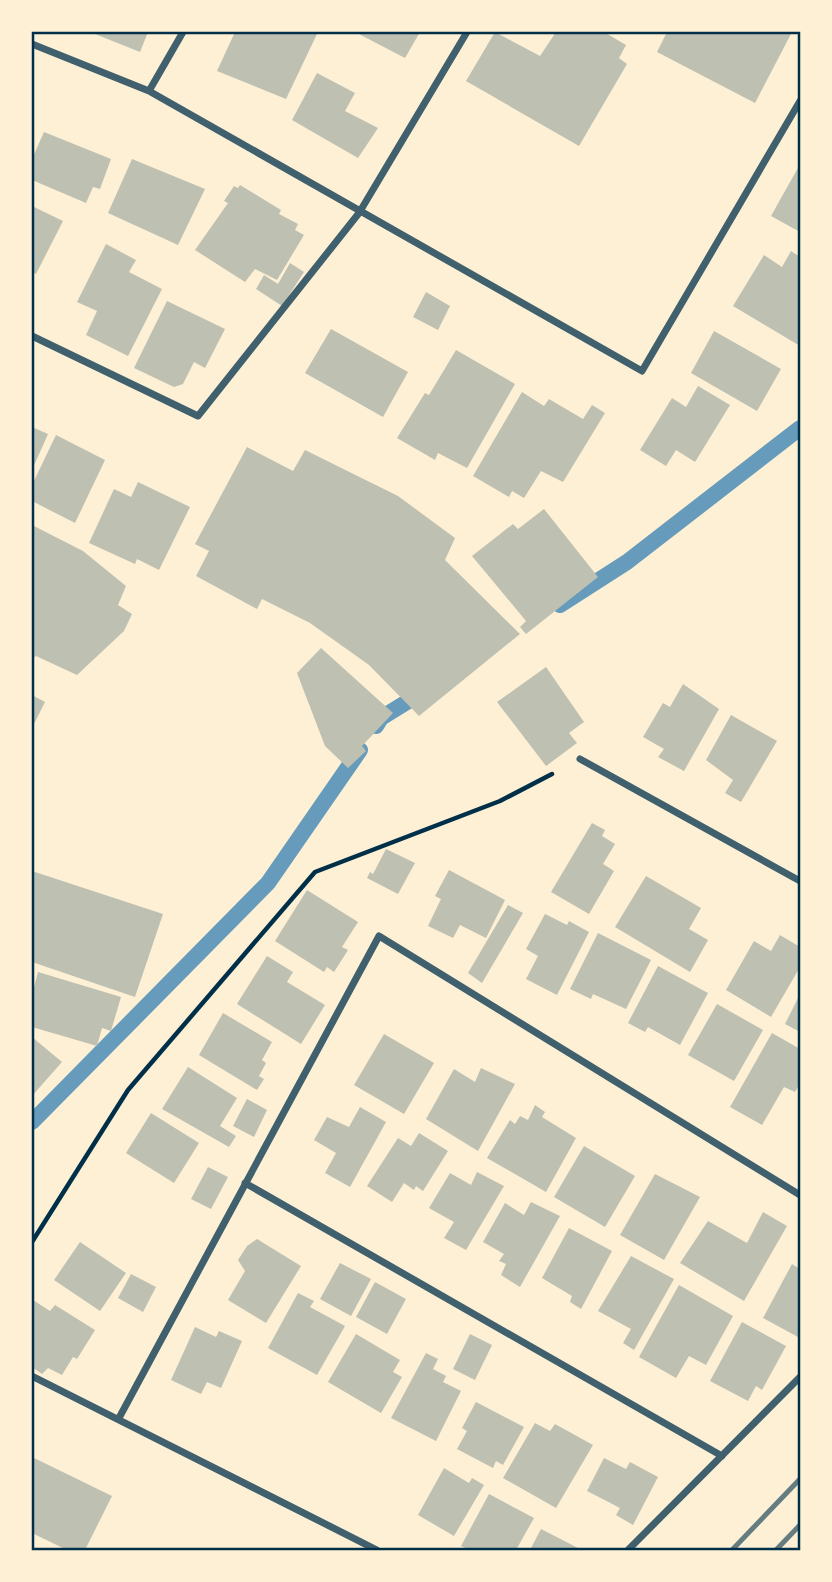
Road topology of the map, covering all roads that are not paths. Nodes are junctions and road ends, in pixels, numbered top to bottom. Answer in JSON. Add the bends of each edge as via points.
{"nodes":[{"id":1,"x":183,"y":32,"type":"edge"},
{"id":2,"x":467,"y":32,"type":"edge"},
{"id":3,"x":32,"y":44,"type":"edge"},
{"id":4,"x":149,"y":91,"type":"junction"},
{"id":5,"x":800,"y":101,"type":"edge"},
{"id":6,"x":359,"y":213,"type":"junction"},
{"id":7,"x":32,"y":336,"type":"edge"},
{"id":8,"x":580,"y":759,"type":"road end"},
{"id":9,"x":800,"y":881,"type":"edge"},
{"id":10,"x":245,"y":1183,"type":"junction"},
{"id":11,"x":800,"y":1195,"type":"edge"},
{"id":12,"x":32,"y":1376,"type":"edge"},
{"id":13,"x":800,"y":1377,"type":"edge"},
{"id":14,"x":119,"y":1418,"type":"junction"},
{"id":15,"x":722,"y":1455,"type":"junction"},
{"id":16,"x":377,"y":1550,"type":"edge"},
{"id":17,"x":628,"y":1550,"type":"edge"}],
"edges":[{"from":1,"to":4,"type":"street"},
{"from":2,"to":6,"type":"street"},
{"from":3,"to":4,"type":"street"},
{"from":4,"to":6,"type":"street"},
{"from":5,"to":6,"type":"street","via":[[642,371]]},
{"from":6,"to":7,"type":"street","via":[[198,416]]},
{"from":8,"to":9,"type":"street"},
{"from":10,"to":11,"type":"street","via":[[379,936]]},
{"from":10,"to":14,"type":"street"},
{"from":10,"to":15,"type":"street"},
{"from":12,"to":14,"type":"street"},
{"from":13,"to":15,"type":"street"},
{"from":14,"to":16,"type":"street"},
{"from":15,"to":17,"type":"street"}]}
